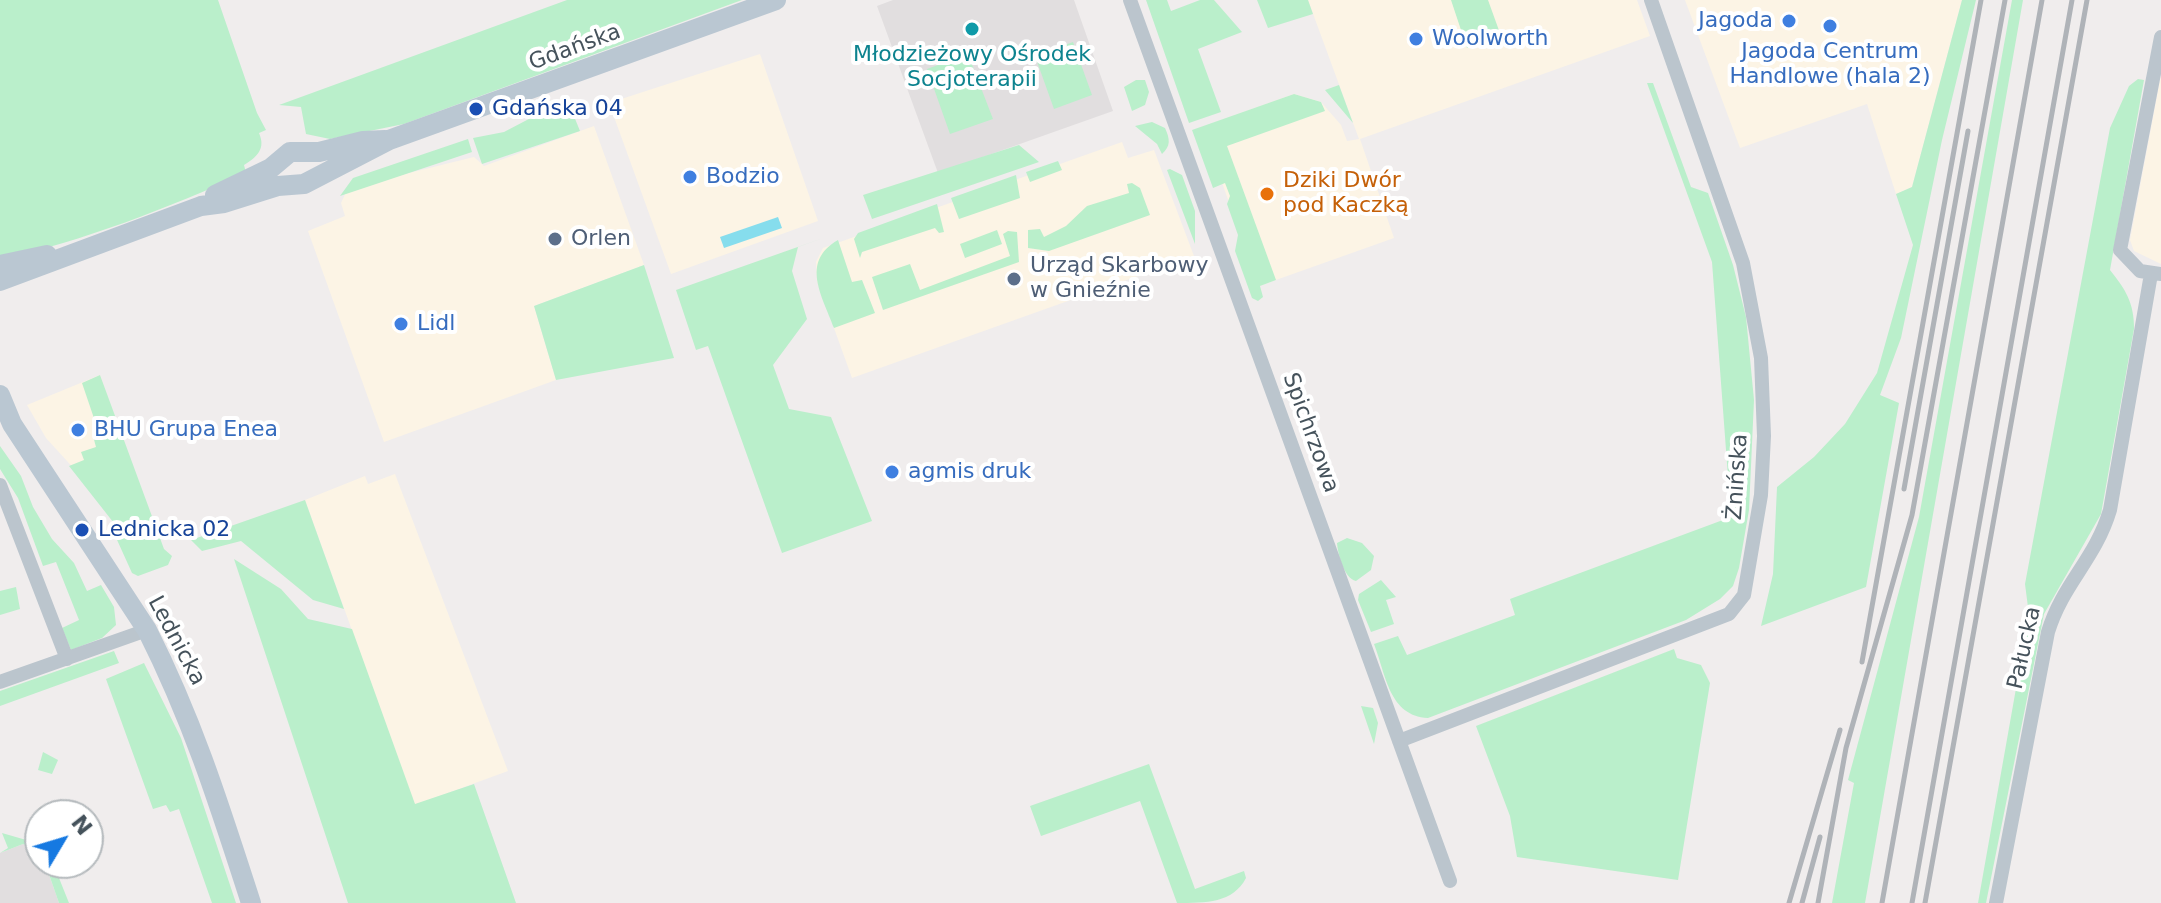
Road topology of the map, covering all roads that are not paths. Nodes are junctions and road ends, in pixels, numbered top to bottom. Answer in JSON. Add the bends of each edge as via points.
{"nodes":[{"id":1,"x":776,"y":0,"type":"edge"},
{"id":2,"x":1130,"y":0,"type":"edge"},
{"id":3,"x":1651,"y":0,"type":"edge"},
{"id":4,"x":2161,"y":37,"type":"edge"},
{"id":5,"x":389,"y":140,"type":"junction"},
{"id":6,"x":307,"y":153,"type":"junction"},
{"id":7,"x":283,"y":160,"type":"junction"},
{"id":8,"x":312,"y":178,"type":"junction"},
{"id":9,"x":291,"y":184,"type":"junction"},
{"id":10,"x":201,"y":206,"type":"junction"},
{"id":11,"x":63,"y":256,"type":"junction"},
{"id":12,"x":0,"y":265,"type":"edge"},
{"id":13,"x":2156,"y":274,"type":"edge"},
{"id":14,"x":0,"y":281,"type":"edge"},
{"id":15,"x":0,"y":395,"type":"edge"},
{"id":16,"x":6,"y":418,"type":"edge"},
{"id":17,"x":0,"y":485,"type":"edge"},
{"id":18,"x":147,"y":630,"type":"junction"},
{"id":19,"x":67,"y":659,"type":"junction"},
{"id":20,"x":0,"y":682,"type":"edge"},
{"id":21,"x":1399,"y":741,"type":"junction"},
{"id":22,"x":1450,"y":881,"type":"dead end"},
{"id":23,"x":251,"y":903,"type":"edge"},
{"id":24,"x":1996,"y":903,"type":"edge"}],
"edges":[{"from":1,"to":5,"type":"street","name":"Gdańska"},
{"from":2,"to":21,"type":"street","name":"Spichrzowa"},
{"from":3,"to":21,"type":"street","name":"Żnińska","via":[[1743,263],[1761,358],[1761,495],[1744,595],[1729,614]]},
{"from":4,"to":13,"type":"street","name":"Pałucka","via":[[2120,250],[2130,263]]},
{"from":5,"to":6,"type":"street","name":"Gdańska"},
{"from":5,"to":8,"type":"street","name":"Gdańska"},
{"from":6,"to":7,"type":"street","name":"Gdańska","via":[[290,152]]},
{"from":6,"to":8,"type":"street","via":[[315,167]]},
{"from":7,"to":9,"type":"street","via":[[281,171]]},
{"from":7,"to":10,"type":"street","name":"Gdańska"},
{"from":8,"to":9,"type":"street","name":"Gdańska"},
{"from":9,"to":10,"type":"street","name":"Gdańska"},
{"from":10,"to":11,"type":"street","name":"Gdańska"},
{"from":11,"to":12,"type":"street","name":"Gdańska","via":[[41,255]]},
{"from":11,"to":14,"type":"street","name":"Gdańska"},
{"from":13,"to":24,"type":"street","name":"Pałucka","via":[[2102,538],[2057,604],[2048,632]]},
{"from":15,"to":16,"type":"street","name":"Lednicka"},
{"from":16,"to":18,"type":"street","name":"Lednicka"},
{"from":17,"to":19,"type":"street"},
{"from":18,"to":19,"type":"street"},
{"from":18,"to":23,"type":"street","name":"Lednicka","via":[[195,732]]},
{"from":19,"to":20,"type":"street"},
{"from":21,"to":22,"type":"street","name":"Spichrzowa"}]}
